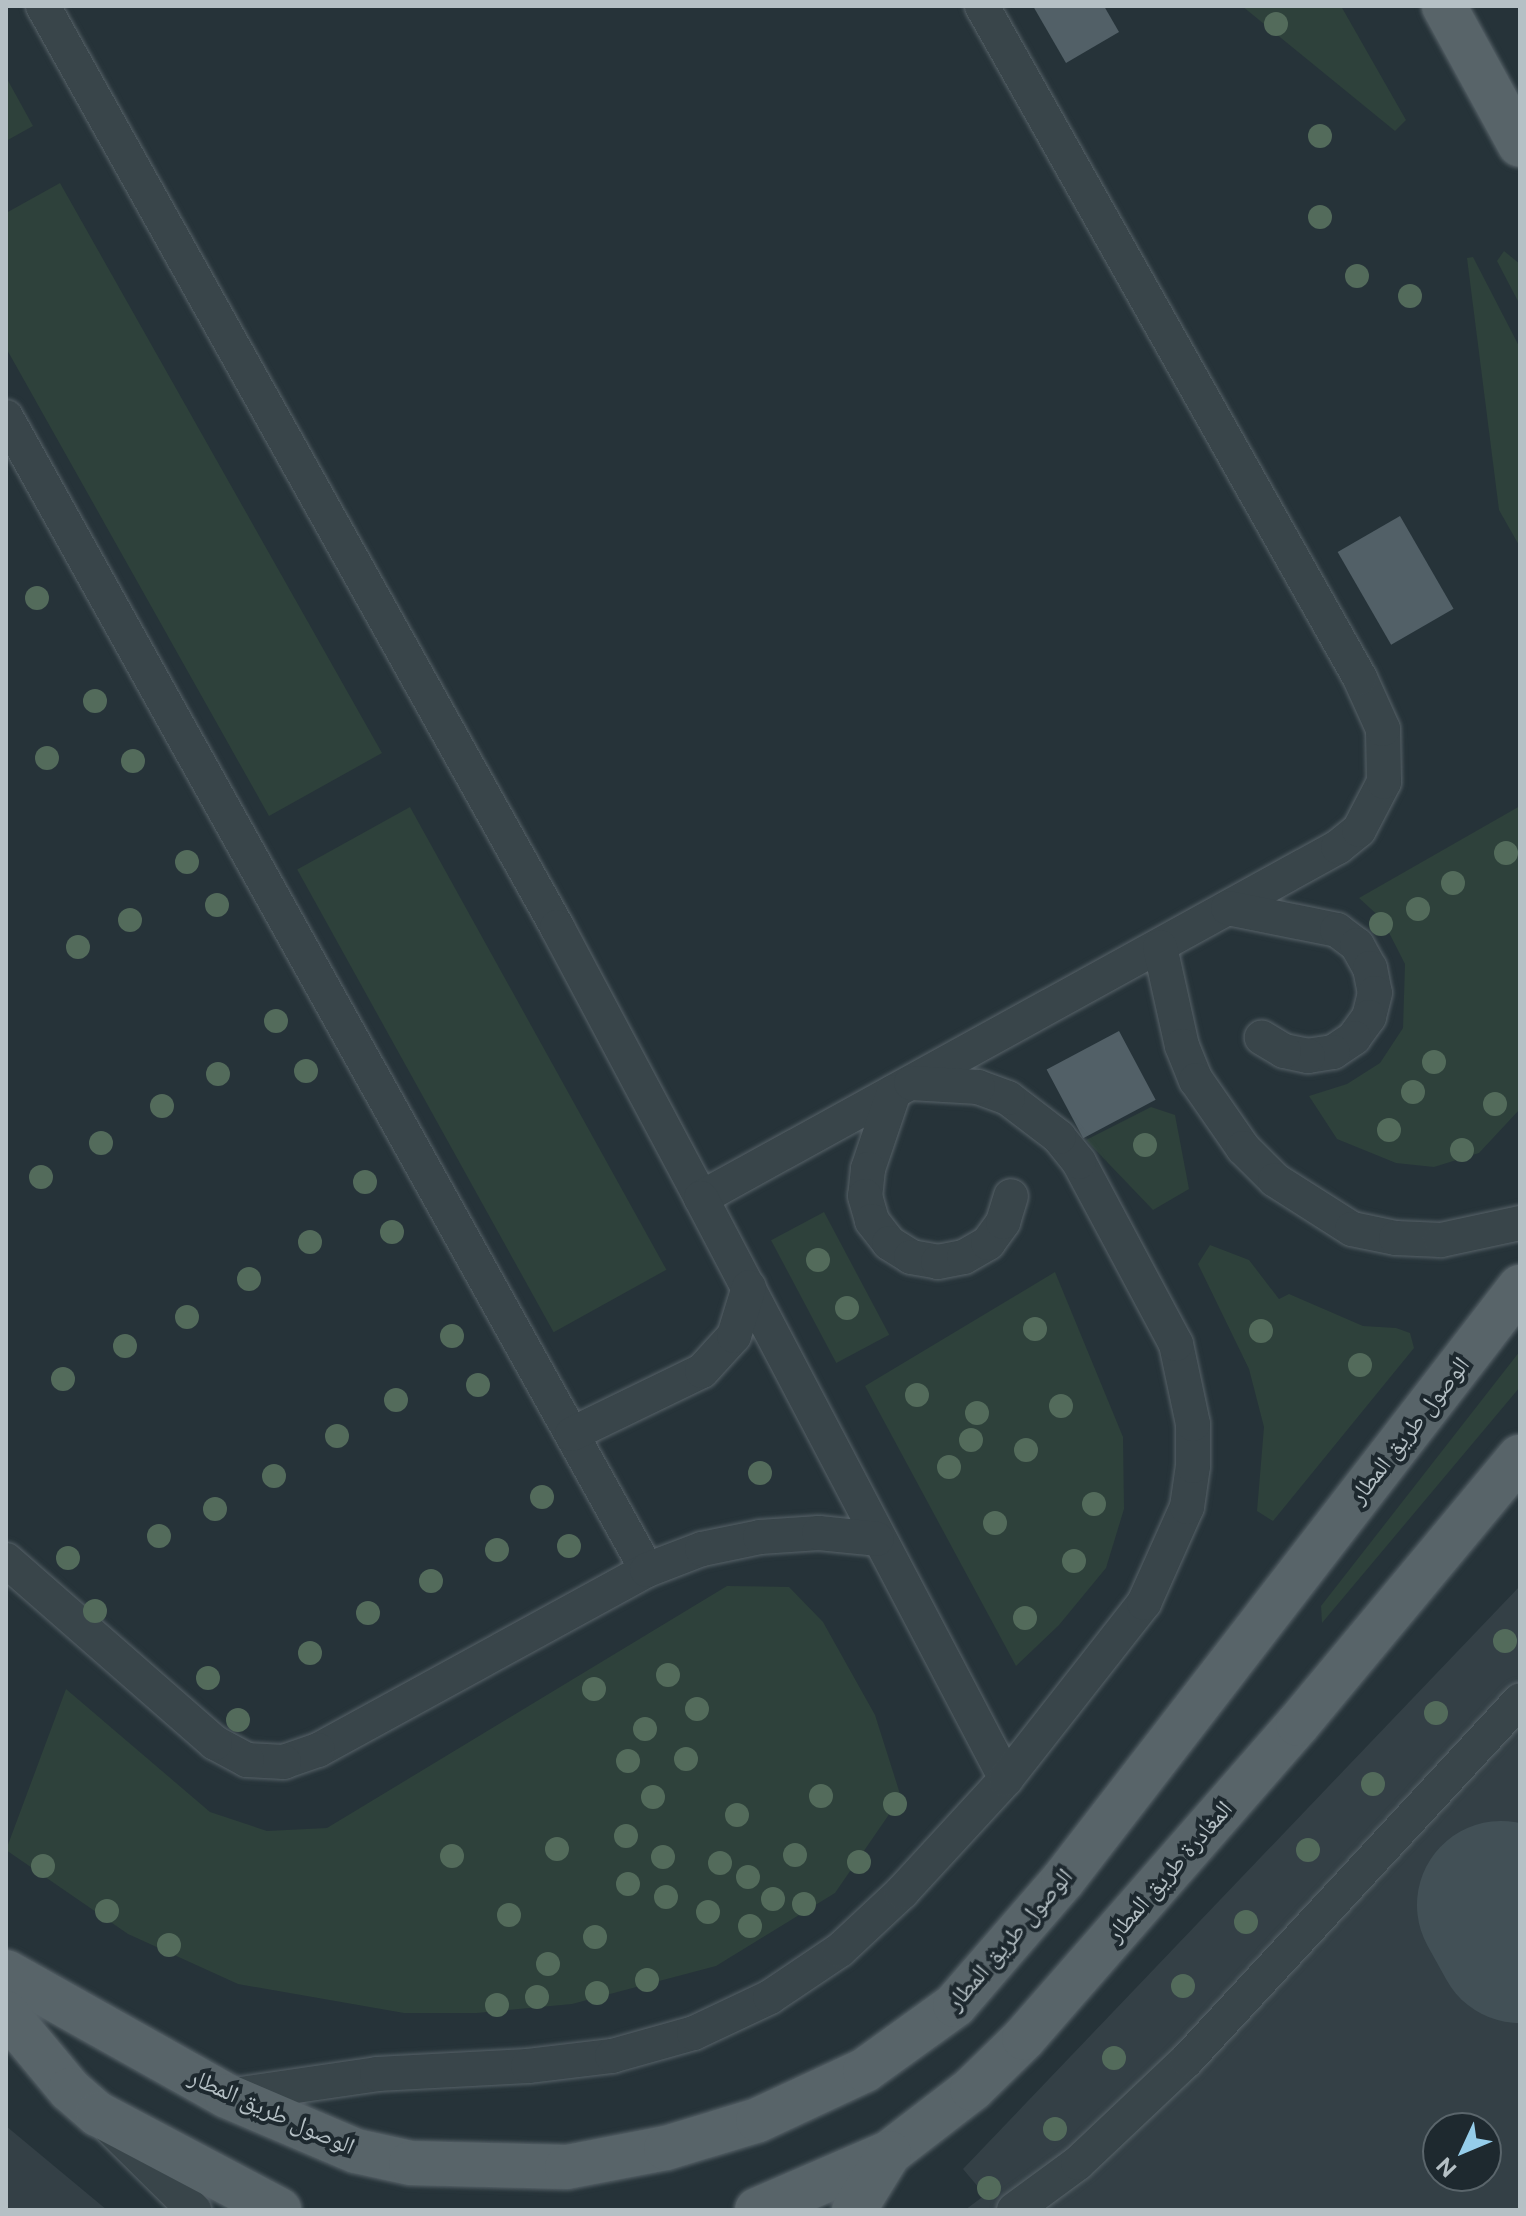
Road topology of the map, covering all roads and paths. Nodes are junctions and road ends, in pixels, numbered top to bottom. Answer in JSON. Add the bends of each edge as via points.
{"nodes":[{"id":1,"x":43,"y":6,"type":"edge"},
{"id":2,"x":982,"y":6,"type":"edge"},
{"id":3,"x":1444,"y":6,"type":"edge"},
{"id":4,"x":1520,"y":145,"type":"edge"},
{"id":5,"x":6,"y":417,"type":"edge"},
{"id":6,"x":1228,"y":908,"type":"junction"},
{"id":7,"x":1160,"y":947,"type":"junction"},
{"id":8,"x":1262,"y":1038,"type":"dead end"},
{"id":9,"x":902,"y":1088,"type":"junction"},
{"id":10,"x":1011,"y":1196,"type":"dead end"},
{"id":11,"x":701,"y":1198,"type":"junction"},
{"id":12,"x":1520,"y":1223,"type":"edge"},
{"id":13,"x":749,"y":1287,"type":"junction"},
{"id":14,"x":1520,"y":1287,"type":"edge"},
{"id":15,"x":572,"y":1434,"type":"junction"},
{"id":16,"x":1520,"y":1457,"type":"edge"},
{"id":17,"x":877,"y":1539,"type":"junction"},
{"id":18,"x":6,"y":1560,"type":"edge"},
{"id":19,"x":647,"y":1570,"type":"junction"},
{"id":20,"x":1520,"y":1700,"type":"edge"},
{"id":21,"x":1006,"y":1779,"type":"junction"},
{"id":22,"x":6,"y":1972,"type":"edge"},
{"id":23,"x":6,"y":2013,"type":"edge"},
{"id":24,"x":227,"y":2096,"type":"junction"},
{"id":25,"x":98,"y":2114,"type":"junction"},
{"id":26,"x":889,"y":2153,"type":"junction"},
{"id":27,"x":194,"y":2210,"type":"edge"},
{"id":28,"x":279,"y":2210,"type":"edge"},
{"id":29,"x":757,"y":2210,"type":"edge"},
{"id":30,"x":854,"y":2210,"type":"edge"},
{"id":31,"x":1014,"y":2210,"type":"edge"}],
"edges":[{"from":1,"to":11,"type":"lane","via":[[557,927]]},
{"from":2,"to":6,"type":"lane","via":[[1383,729],[1384,782],[1359,830]]},
{"from":3,"to":4,"type":"main road"},
{"from":5,"to":15,"type":"lane"},
{"from":6,"to":7,"type":"lane"},
{"from":6,"to":8,"type":"lane","via":[[1337,930],[1357,945],[1370,968],[1375,993],[1369,1017],[1354,1038],[1333,1052],[1308,1056],[1284,1051]]},
{"from":7,"to":9,"type":"lane"},
{"from":7,"to":12,"type":"lane","via":[[1182,1046],[1196,1080],[1243,1148],[1287,1190],[1352,1229],[1396,1238],[1441,1240]]},
{"from":9,"to":10,"type":"lane","via":[[868,1169],[865,1196],[872,1221],[889,1243],[911,1257],[938,1262],[964,1257],[988,1243],[1003,1222]]},
{"from":9,"to":11,"type":"lane"},
{"from":9,"to":21,"type":"lane","via":[[978,1087],[1008,1098],[1059,1137],[1079,1162],[1171,1331],[1193,1424],[1187,1507],[1144,1603]]},
{"from":11,"to":13,"type":"lane"},
{"from":13,"to":15,"type":"lane","via":[[734,1336],[702,1371]]},
{"from":13,"to":17,"type":"lane"},
{"from":14,"to":24,"type":"main road","name":"الوصول طريق المطار","via":[[1063,1880],[955,2005],[865,2070],[758,2120],[666,2148],[567,2167],[411,2163],[356,2151]]},
{"from":15,"to":19,"type":"lane"},
{"from":16,"to":26,"type":"main road","name":"المغادرة طريق المطار","via":[[1298,1724],[1024,2038],[972,2089]]},
{"from":17,"to":19,"type":"lane","via":[[819,1533],[760,1537],[702,1549]]},
{"from":17,"to":21,"type":"lane"},
{"from":18,"to":19,"type":"lane","via":[[215,1743],[247,1760],[284,1762],[318,1750]]},
{"from":20,"to":31,"type":"lane","via":[[1187,2060],[1078,2163]]},
{"from":21,"to":24,"type":"lane","via":[[840,1950],[770,1997],[694,2033],[612,2056],[377,2074]]},
{"from":22,"to":24,"type":"main road","name":"الوصول طريق المطار"},
{"from":23,"to":25,"type":"main road","via":[[70,2090]]},
{"from":25,"to":27,"type":"lane","via":[[133,2155]]},
{"from":25,"to":28,"type":"main road"},
{"from":26,"to":29,"type":"main road","name":"المغادرة طريق المطار"},
{"from":26,"to":30,"type":"main road"}]}
